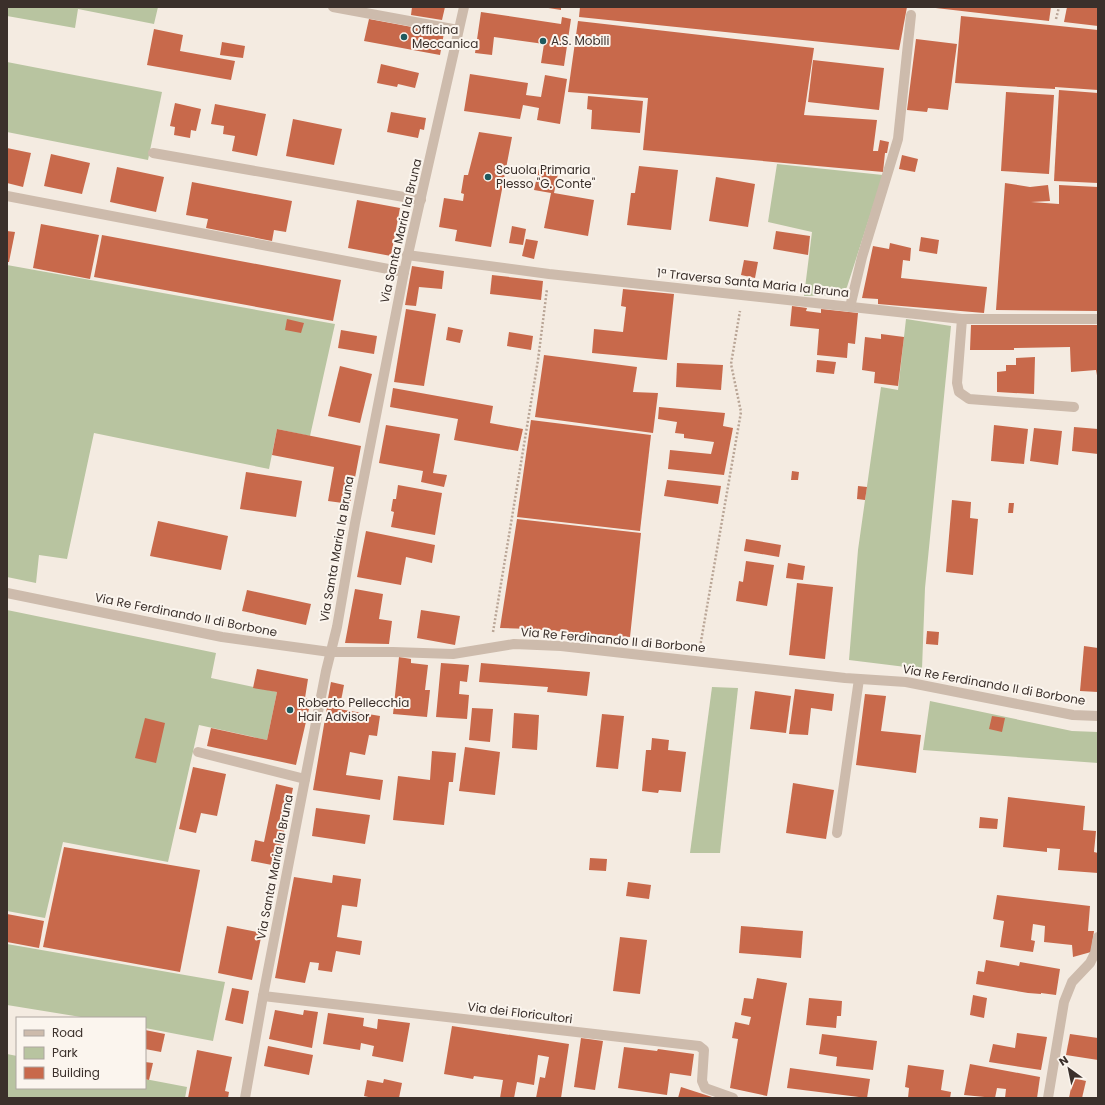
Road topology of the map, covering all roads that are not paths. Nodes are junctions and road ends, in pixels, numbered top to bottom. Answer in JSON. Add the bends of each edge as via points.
{"nodes":[{"id":1,"x":333,"y":7,"type":"edge"},
{"id":2,"x":464,"y":7,"type":"edge"},
{"id":3,"x":911,"y":15,"type":"dead end"},
{"id":4,"x":458,"y":30,"type":"junction"},
{"id":5,"x":153,"y":153,"type":"dead end"},
{"id":6,"x":7,"y":196,"type":"edge"},
{"id":7,"x":421,"y":200,"type":"junction"},
{"id":8,"x":407,"y":255,"type":"junction"},
{"id":9,"x":404,"y":272,"type":"junction"},
{"id":10,"x":850,"y":307,"type":"junction"},
{"id":11,"x":962,"y":319,"type":"junction"},
{"id":12,"x":1098,"y":319,"type":"edge"},
{"id":13,"x":1074,"y":407,"type":"dead end"},
{"id":14,"x":7,"y":593,"type":"edge"},
{"id":15,"x":330,"y":652,"type":"junction"},
{"id":16,"x":858,"y":679,"type":"junction"},
{"id":17,"x":1098,"y":716,"type":"edge"},
{"id":18,"x":198,"y":752,"type":"dead end"},
{"id":19,"x":305,"y":779,"type":"junction"},
{"id":20,"x":837,"y":833,"type":"dead end"},
{"id":21,"x":1098,"y":937,"type":"edge"},
{"id":22,"x":263,"y":996,"type":"junction"},
{"id":23,"x":245,"y":1098,"type":"edge"},
{"id":24,"x":733,"y":1098,"type":"edge"},
{"id":25,"x":1048,"y":1098,"type":"edge"}],
"edges":[{"from":1,"to":4,"type":"street"},
{"from":2,"to":4,"type":"street","name":"Via Santa Maria la Bruna"},
{"from":3,"to":10,"type":"street","via":[[898,139],[862,257]]},
{"from":4,"to":7,"type":"street","name":"Via Santa Maria la Bruna"},
{"from":5,"to":7,"type":"street"},
{"from":6,"to":9,"type":"street"},
{"from":7,"to":8,"type":"street","name":"Via Santa Maria la Bruna"},
{"from":8,"to":9,"type":"street","name":"Via Santa Maria la Bruna"},
{"from":8,"to":10,"type":"street","name":"1ª Traversa Santa Maria la Bruna","via":[[549,274]]},
{"from":9,"to":15,"type":"street","name":"Via Santa Maria la Bruna","via":[[337,627]]},
{"from":10,"to":11,"type":"street","name":"1ª Traversa Santa Maria la Bruna"},
{"from":11,"to":12,"type":"street","name":"1ª Traversa Santa Maria la Bruna"},
{"from":11,"to":13,"type":"street","via":[[957,383],[959,392],[969,399]]},
{"from":14,"to":15,"type":"street","name":"Via Re Ferdinando II di Borbone","via":[[222,637]]},
{"from":15,"to":16,"type":"street","name":"Via Re Ferdinando II di Borbone","via":[[453,654],[514,644],[561,646]]},
{"from":15,"to":19,"type":"street","name":"Via Santa Maria la Bruna"},
{"from":16,"to":17,"type":"street","name":"Via Re Ferdinando II di Borbone","via":[[906,682],[1073,715]]},
{"from":16,"to":20,"type":"street"},
{"from":18,"to":19,"type":"street"},
{"from":19,"to":22,"type":"street","name":"Via Santa Maria la Bruna"},
{"from":21,"to":25,"type":"street","via":[[1090,963],[1072,982],[1064,1002]]},
{"from":22,"to":23,"type":"street","name":"Via Santa Maria la Bruna"},
{"from":22,"to":24,"type":"street","name":"Via dei Floricultori","via":[[699,1046],[704,1050],[702,1081],[705,1088]]}]}
